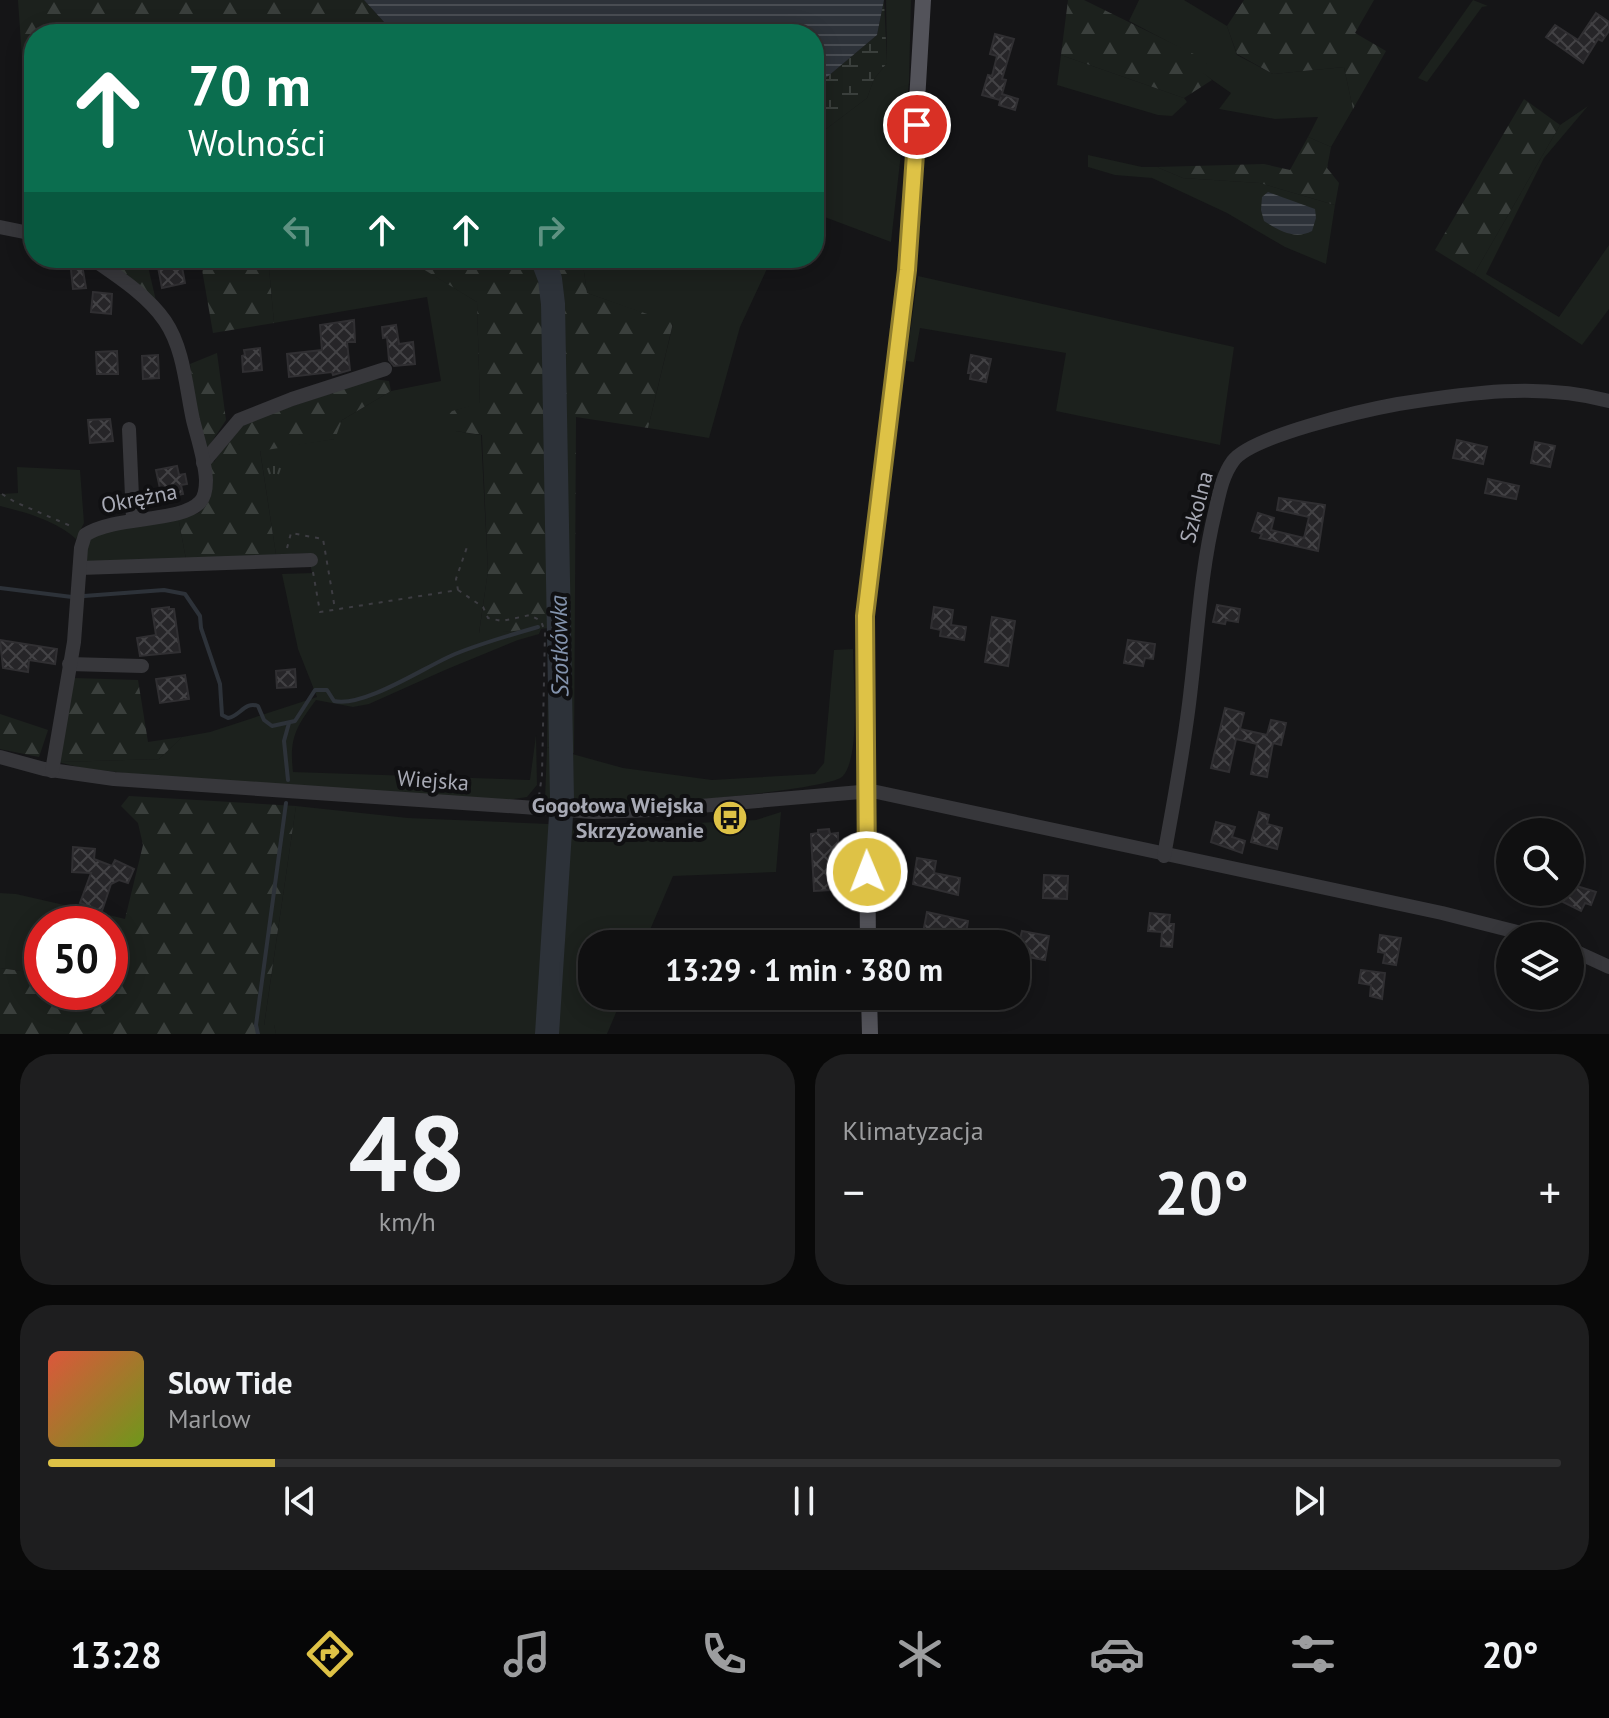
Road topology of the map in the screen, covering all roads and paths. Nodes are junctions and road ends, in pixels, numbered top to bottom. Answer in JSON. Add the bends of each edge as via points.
{"nodes":[{"id":1,"x":923,"y":0,"type":"edge"},
{"id":2,"x":0,"y":227,"type":"edge"},
{"id":3,"x":24,"y":232,"type":"edge"},
{"id":4,"x":105,"y":268,"type":"edge"},
{"id":5,"x":385,"y":369,"type":"dead end"},
{"id":6,"x":1609,"y":401,"type":"edge"},
{"id":7,"x":129,"y":429,"type":"dead end"},
{"id":8,"x":203,"y":463,"type":"junction"},
{"id":9,"x":2,"y":494,"type":"dead end"},
{"id":10,"x":133,"y":519,"type":"junction"},
{"id":11,"x":85,"y":535,"type":"junction"},
{"id":12,"x":298,"y":547,"type":"dead end"},
{"id":13,"x":467,"y":547,"type":"dead end"},
{"id":14,"x":311,"y":560,"type":"joint"},
{"id":15,"x":80,"y":568,"type":"junction"},
{"id":16,"x":458,"y":590,"type":"junction"},
{"id":17,"x":335,"y":609,"type":"junction"},
{"id":18,"x":69,"y":664,"type":"junction"},
{"id":19,"x":142,"y":666,"type":"dead end"},
{"id":20,"x":0,"y":757,"type":"edge"},
{"id":21,"x":52,"y":771,"type":"junction"},
{"id":22,"x":865,"y":791,"type":"junction"},
{"id":23,"x":541,"y":809,"type":"junction"},
{"id":24,"x":1164,"y":856,"type":"junction"},
{"id":25,"x":1496,"y":927,"type":"edge"},
{"id":26,"x":868,"y":930,"type":"edge"},
{"id":27,"x":1584,"y":955,"type":"edge"},
{"id":28,"x":1609,"y":967,"type":"edge"},
{"id":29,"x":869,"y":1010,"type":"edge"},
{"id":30,"x":870,"y":1034,"type":"edge"}],
"edges":[{"from":1,"to":22,"type":"main road","via":[[907,270],[865,616]]},
{"from":2,"to":3,"type":"street"},
{"from":4,"to":8,"type":"street","name":"Okrężna","via":[[167,324]]},
{"from":5,"to":8,"type":"street","via":[[239,420]]},
{"from":6,"to":24,"type":"street","name":"Szkolna","via":[[1524,389],[1463,394],[1370,409],[1266,440],[1234,459],[1208,539]]},
{"from":7,"to":10,"type":"street"},
{"from":8,"to":10,"type":"street","name":"Okrężna","via":[[203,500],[192,509]]},
{"from":9,"to":11,"type":"path"},
{"from":10,"to":11,"type":"street","name":"Okrężna"},
{"from":11,"to":15,"type":"street","name":"Okrężna"},
{"from":12,"to":17,"type":"path","via":[[287,549],[291,533],[323,539]]},
{"from":13,"to":16,"type":"path","via":[[456,579]]},
{"from":14,"to":15,"type":"street"},
{"from":14,"to":17,"type":"path","via":[[320,612]]},
{"from":15,"to":18,"type":"street","name":"Okrężna"},
{"from":16,"to":17,"type":"path"},
{"from":16,"to":23,"type":"path","via":[[483,607],[488,618],[530,615],[541,621]]},
{"from":18,"to":19,"type":"street"},
{"from":18,"to":21,"type":"street","name":"Okrężna"},
{"from":20,"to":21,"type":"street","name":"Wiejska"},
{"from":21,"to":23,"type":"street","name":"Wiejska"},
{"from":22,"to":23,"type":"street","name":"Wiejska","via":[[644,811]]},
{"from":22,"to":24,"type":"street","name":"Wiejska"},
{"from":22,"to":26,"type":"main road"},
{"from":24,"to":25,"type":"street"},
{"from":27,"to":28,"type":"street"},
{"from":29,"to":30,"type":"main road"}]}
